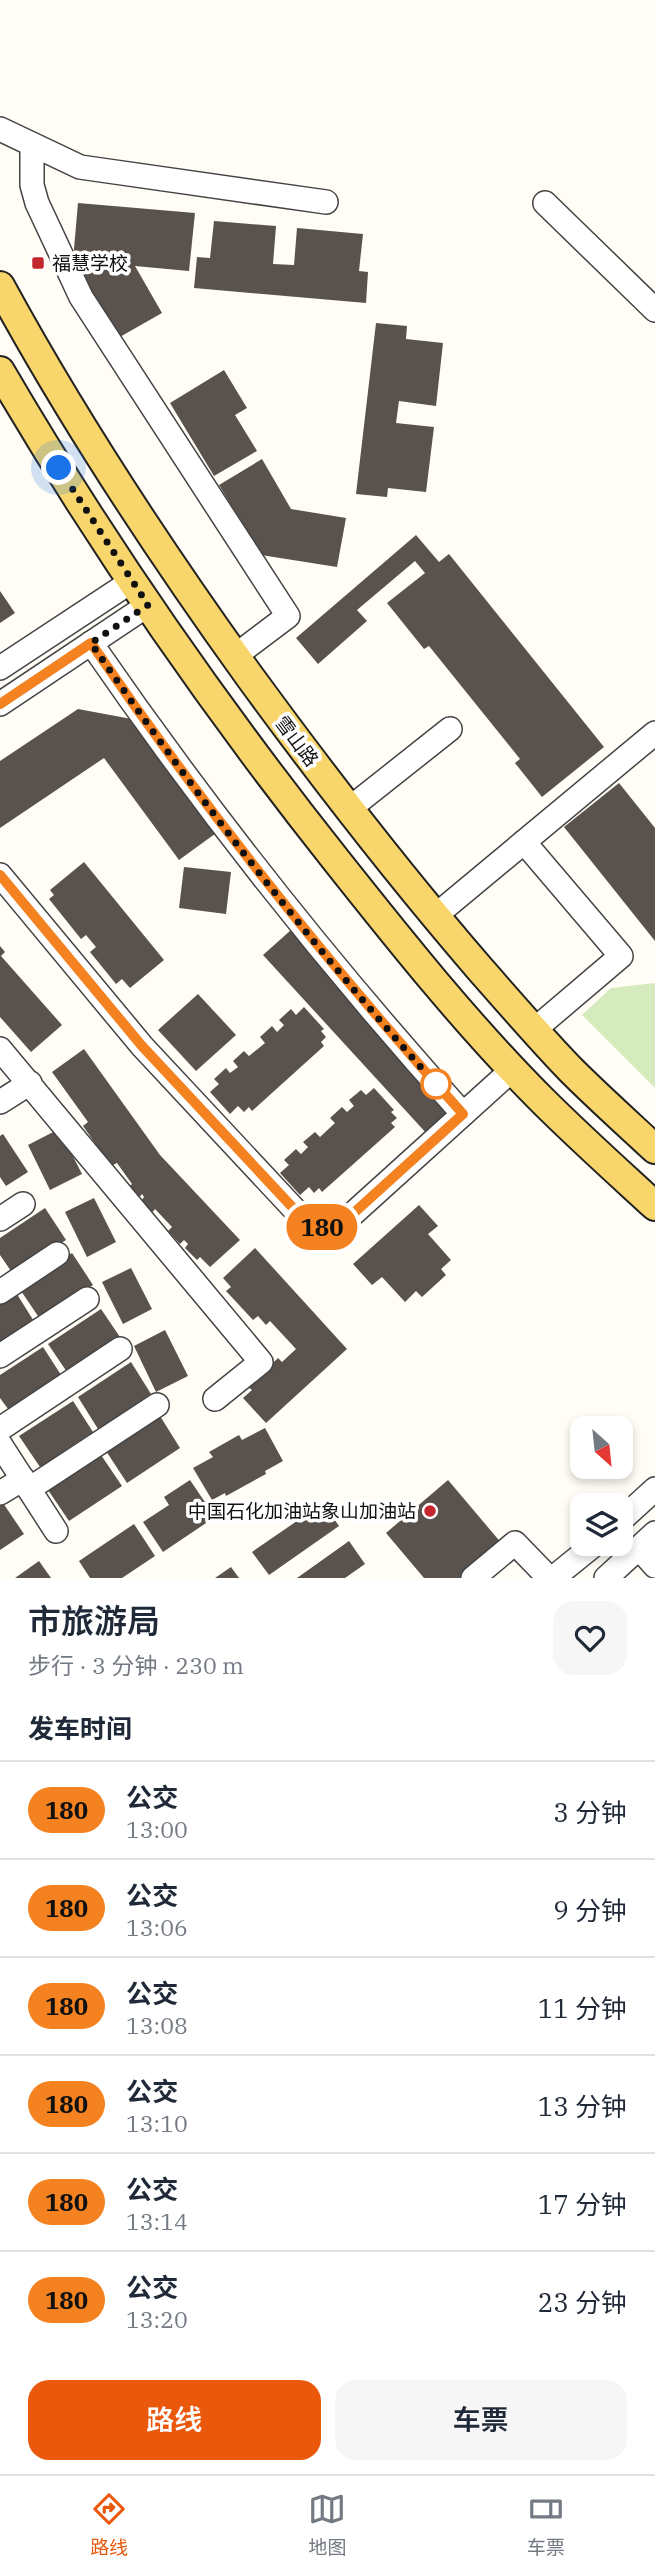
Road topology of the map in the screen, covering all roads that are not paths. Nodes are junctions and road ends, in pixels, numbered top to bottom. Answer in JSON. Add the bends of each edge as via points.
{"nodes":[{"id":1,"x":0,"y":129,"type":"edge"},
{"id":2,"x":32,"y":145,"type":"junction"},
{"id":3,"x":326,"y":202,"type":"dead end"},
{"id":4,"x":545,"y":203,"type":"dead end"},
{"id":5,"x":0,"y":286,"type":"edge"},
{"id":6,"x":655,"y":310,"type":"edge"},
{"id":7,"x":0,"y":371,"type":"edge"},
{"id":8,"x":132,"y":581,"type":"junction"},
{"id":9,"x":148,"y":605,"type":"junction"},
{"id":10,"x":91,"y":643,"type":"junction"},
{"id":11,"x":235,"y":656,"type":"junction"},
{"id":12,"x":0,"y":668,"type":"edge"},
{"id":13,"x":0,"y":704,"type":"edge"},
{"id":14,"x":450,"y":729,"type":"dead end"},
{"id":15,"x":655,"y":733,"type":"edge"},
{"id":16,"x":349,"y":809,"type":"junction"},
{"id":17,"x":524,"y":842,"type":"junction"},
{"id":18,"x":0,"y":875,"type":"edge"},
{"id":19,"x":435,"y":916,"type":"junction"},
{"id":20,"x":534,"y":1030,"type":"junction"},
{"id":21,"x":0,"y":1049,"type":"edge"},
{"id":22,"x":513,"y":1069,"type":"junction"},
{"id":23,"x":30,"y":1083,"type":"junction"},
{"id":24,"x":0,"y":1102,"type":"edge"},
{"id":25,"x":463,"y":1114,"type":"junction"},
{"id":26,"x":655,"y":1149,"type":"edge"},
{"id":27,"x":23,"y":1203,"type":"dead end"},
{"id":28,"x":655,"y":1206,"type":"edge"},
{"id":29,"x":0,"y":1219,"type":"edge"},
{"id":30,"x":57,"y":1254,"type":"dead end"},
{"id":31,"x":0,"y":1292,"type":"edge"},
{"id":32,"x":87,"y":1299,"type":"dead end"},
{"id":33,"x":120,"y":1349,"type":"dead end"},
{"id":34,"x":0,"y":1356,"type":"edge"},
{"id":35,"x":215,"y":1399,"type":"dead end"},
{"id":36,"x":157,"y":1405,"type":"dead end"},
{"id":37,"x":0,"y":1429,"type":"edge"},
{"id":38,"x":0,"y":1444,"type":"edge"},
{"id":39,"x":26,"y":1484,"type":"junction"},
{"id":40,"x":655,"y":1489,"type":"edge"},
{"id":41,"x":0,"y":1493,"type":"edge"},
{"id":42,"x":633,"y":1509,"type":"edge"},
{"id":43,"x":56,"y":1531,"type":"dead end"},
{"id":44,"x":647,"y":1541,"type":"edge"},
{"id":45,"x":579,"y":1556,"type":"edge"},
{"id":46,"x":655,"y":1566,"type":"edge"},
{"id":47,"x":473,"y":1578,"type":"edge"},
{"id":48,"x":551,"y":1578,"type":"edge"},
{"id":49,"x":606,"y":1578,"type":"edge"}],
"edges":[{"from":1,"to":2,"type":"street"},
{"from":2,"to":3,"type":"street","via":[[80,167]]},
{"from":2,"to":11,"type":"street","via":[[37,203],[81,297],[288,617]]},
{"from":4,"to":6,"type":"street"},
{"from":5,"to":11,"type":"main road","name":"雪山路","via":[[121,488]]},
{"from":7,"to":8,"type":"main road"},
{"from":8,"to":9,"type":"main road"},
{"from":8,"to":12,"type":"street"},
{"from":9,"to":10,"type":"street"},
{"from":9,"to":22,"type":"main road","via":[[304,820]]},
{"from":10,"to":13,"type":"street"},
{"from":10,"to":25,"type":"street","via":[[256,871]]},
{"from":11,"to":16,"type":"main road","name":"雪山路"},
{"from":14,"to":16,"type":"street"},
{"from":15,"to":17,"type":"street"},
{"from":16,"to":19,"type":"main road","name":"雪山路"},
{"from":17,"to":19,"type":"street"},
{"from":17,"to":20,"type":"street","via":[[621,956]]},
{"from":18,"to":25,"type":"street","via":[[142,1046],[309,1225],[327,1227],[346,1220]]},
{"from":19,"to":20,"type":"main road","name":"雪山路"},
{"from":20,"to":26,"type":"main road","name":"雪山路"},
{"from":21,"to":23,"type":"street"},
{"from":22,"to":25,"type":"street"},
{"from":22,"to":28,"type":"main road"},
{"from":23,"to":24,"type":"street"},
{"from":23,"to":35,"type":"street","via":[[261,1362]]},
{"from":27,"to":29,"type":"street"},
{"from":30,"to":31,"type":"street"},
{"from":32,"to":34,"type":"street"},
{"from":33,"to":37,"type":"street"},
{"from":36,"to":39,"type":"street"},
{"from":38,"to":39,"type":"street"},
{"from":39,"to":41,"type":"street"},
{"from":39,"to":43,"type":"street"},
{"from":40,"to":42,"type":"street"},
{"from":44,"to":46,"type":"street"},
{"from":44,"to":49,"type":"street"},
{"from":45,"to":48,"type":"street"},
{"from":47,"to":48,"type":"street","via":[[515,1543]]}]}
